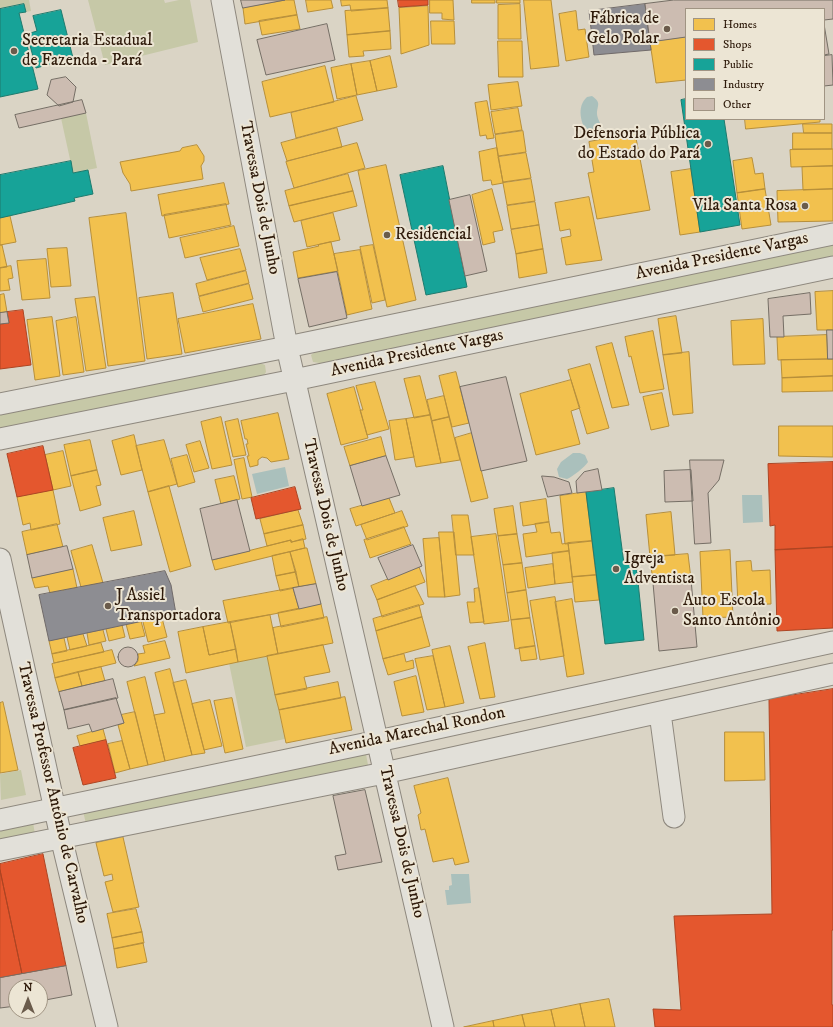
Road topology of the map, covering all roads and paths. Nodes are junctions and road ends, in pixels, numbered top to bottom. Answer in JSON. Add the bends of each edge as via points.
{"nodes":[{"id":1,"x":222,"y":0,"type":"edge"},
{"id":2,"x":833,"y":234,"type":"edge"},
{"id":3,"x":833,"y":267,"type":"edge"},
{"id":4,"x":287,"y":347,"type":"junction"},
{"id":5,"x":294,"y":380,"type":"junction"},
{"id":6,"x":0,"y":404,"type":"edge"},
{"id":7,"x":0,"y":439,"type":"edge"},
{"id":8,"x":0,"y":559,"type":"edge"},
{"id":9,"x":833,"y":642,"type":"edge"},
{"id":10,"x":833,"y":674,"type":"edge"},
{"id":11,"x":660,"y":713,"type":"junction"},
{"id":12,"x":378,"y":741,"type":"junction"},
{"id":13,"x":384,"y":774,"type":"junction"},
{"id":14,"x":55,"y":809,"type":"junction"},
{"id":15,"x":674,"y":817,"type":"dead end"},
{"id":16,"x":0,"y":820,"type":"edge"},
{"id":17,"x":61,"y":837,"type":"junction"},
{"id":18,"x":0,"y":850,"type":"edge"},
{"id":19,"x":107,"y":1027,"type":"edge"},
{"id":20,"x":443,"y":1027,"type":"edge"}],
"edges":[{"from":1,"to":4,"type":"street","name":"Travessa Dois de Junho"},
{"from":2,"to":4,"type":"street","name":"Avenida Presidente Vargas"},
{"from":3,"to":5,"type":"street","name":"Avenida Presidente Vargas"},
{"from":4,"to":5,"type":"street","name":"Travessa Dois de Junho"},
{"from":4,"to":6,"type":"street","name":"Avenida Presidente Vargas"},
{"from":5,"to":7,"type":"street","name":"Avenida Presidente Vargas"},
{"from":5,"to":12,"type":"street","name":"Travessa Dois de Junho"},
{"from":8,"to":14,"type":"street","name":"Travessa Professor Antônio de Carvalho"},
{"from":9,"to":12,"type":"street","name":"Avenida Marechal Rondon"},
{"from":10,"to":11,"type":"street","name":"Avenida Marechal Rondon"},
{"from":11,"to":13,"type":"street","name":"Avenida Marechal Rondon"},
{"from":11,"to":15,"type":"street"},
{"from":12,"to":13,"type":"street","name":"Travessa Dois de Junho"},
{"from":12,"to":14,"type":"street","name":"Avenida Marechal Rondon"},
{"from":13,"to":17,"type":"street","name":"Avenida Marechal Rondon"},
{"from":13,"to":20,"type":"street","name":"Travessa Dois de Junho"},
{"from":14,"to":16,"type":"street","name":"Avenida Marechal Rondon"},
{"from":14,"to":17,"type":"street","name":"Travessa Professor Antônio de Carvalho"},
{"from":17,"to":18,"type":"street","name":"Avenida Marechal Rondon"},
{"from":17,"to":19,"type":"street","name":"Travessa Professor Antônio de Carvalho"}]}
